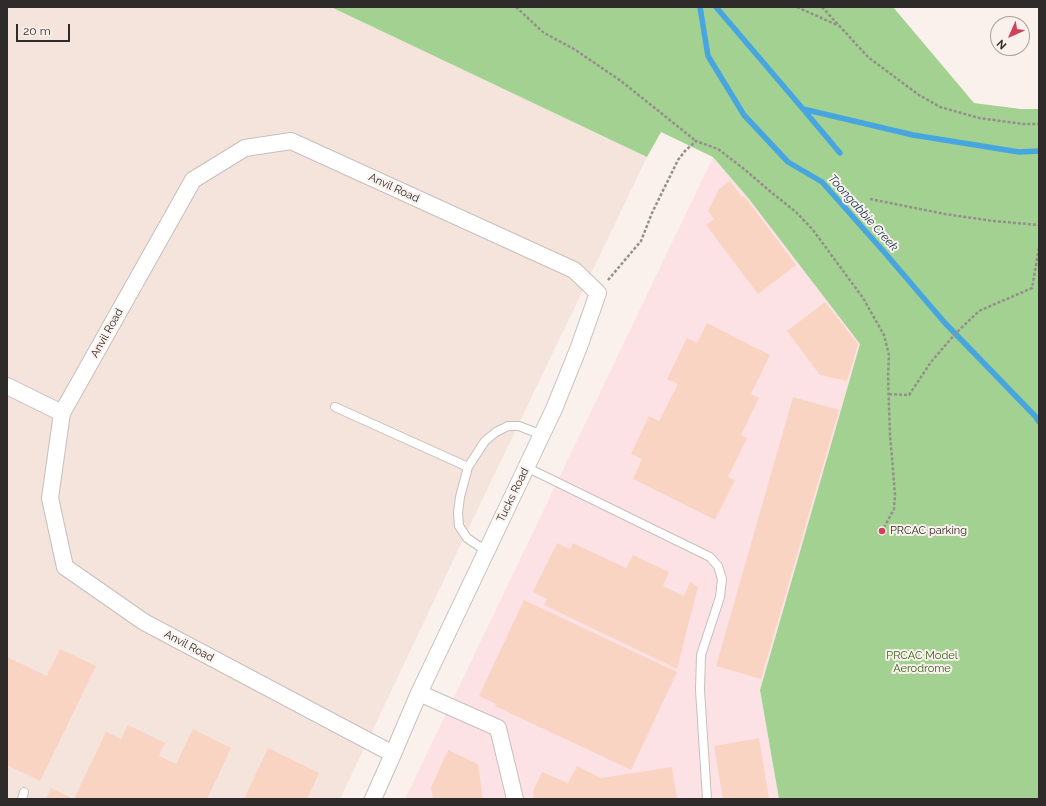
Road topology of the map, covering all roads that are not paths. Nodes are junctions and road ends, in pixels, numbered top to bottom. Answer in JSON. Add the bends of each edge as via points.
{"nodes":[{"id":1,"x":598,"y":293,"type":"joint"},
{"id":2,"x":7,"y":386,"type":"edge"},
{"id":3,"x":335,"y":407,"type":"dead end"},
{"id":4,"x":62,"y":413,"type":"junction"},
{"id":5,"x":542,"y":436,"type":"junction"},
{"id":6,"x":468,"y":467,"type":"junction"},
{"id":7,"x":526,"y":467,"type":"junction"},
{"id":8,"x":486,"y":551,"type":"junction"},
{"id":9,"x":419,"y":693,"type":"junction"},
{"id":10,"x":393,"y":754,"type":"junction"},
{"id":11,"x":373,"y":799,"type":"edge"},
{"id":12,"x":515,"y":799,"type":"edge"},
{"id":13,"x":707,"y":799,"type":"edge"}],
"edges":[{"from":1,"to":4,"type":"street","name":"Anvil Road","via":[[574,270],[291,141],[245,148],[193,180]]},
{"from":1,"to":5,"type":"street","name":"Tucks Road"},
{"from":2,"to":4,"type":"street"},
{"from":3,"to":6,"type":"lane"},
{"from":4,"to":10,"type":"street","name":"Anvil Road","via":[[50,498],[65,567],[144,622]]},
{"from":5,"to":6,"type":"lane","via":[[518,426],[508,426],[485,441]]},
{"from":5,"to":7,"type":"street","name":"Tucks Road"},
{"from":6,"to":8,"type":"lane","via":[[460,498],[459,526],[467,538]]},
{"from":7,"to":8,"type":"street","name":"Tucks Road"},
{"from":7,"to":13,"type":"lane","via":[[710,558],[718,566],[722,578],[720,597],[701,655],[700,690]]},
{"from":8,"to":9,"type":"street","name":"Tucks Road"},
{"from":9,"to":10,"type":"street","name":"Tucks Road"},
{"from":9,"to":12,"type":"street","via":[[498,728]]},
{"from":10,"to":11,"type":"street","name":"Tucks Road"}]}
